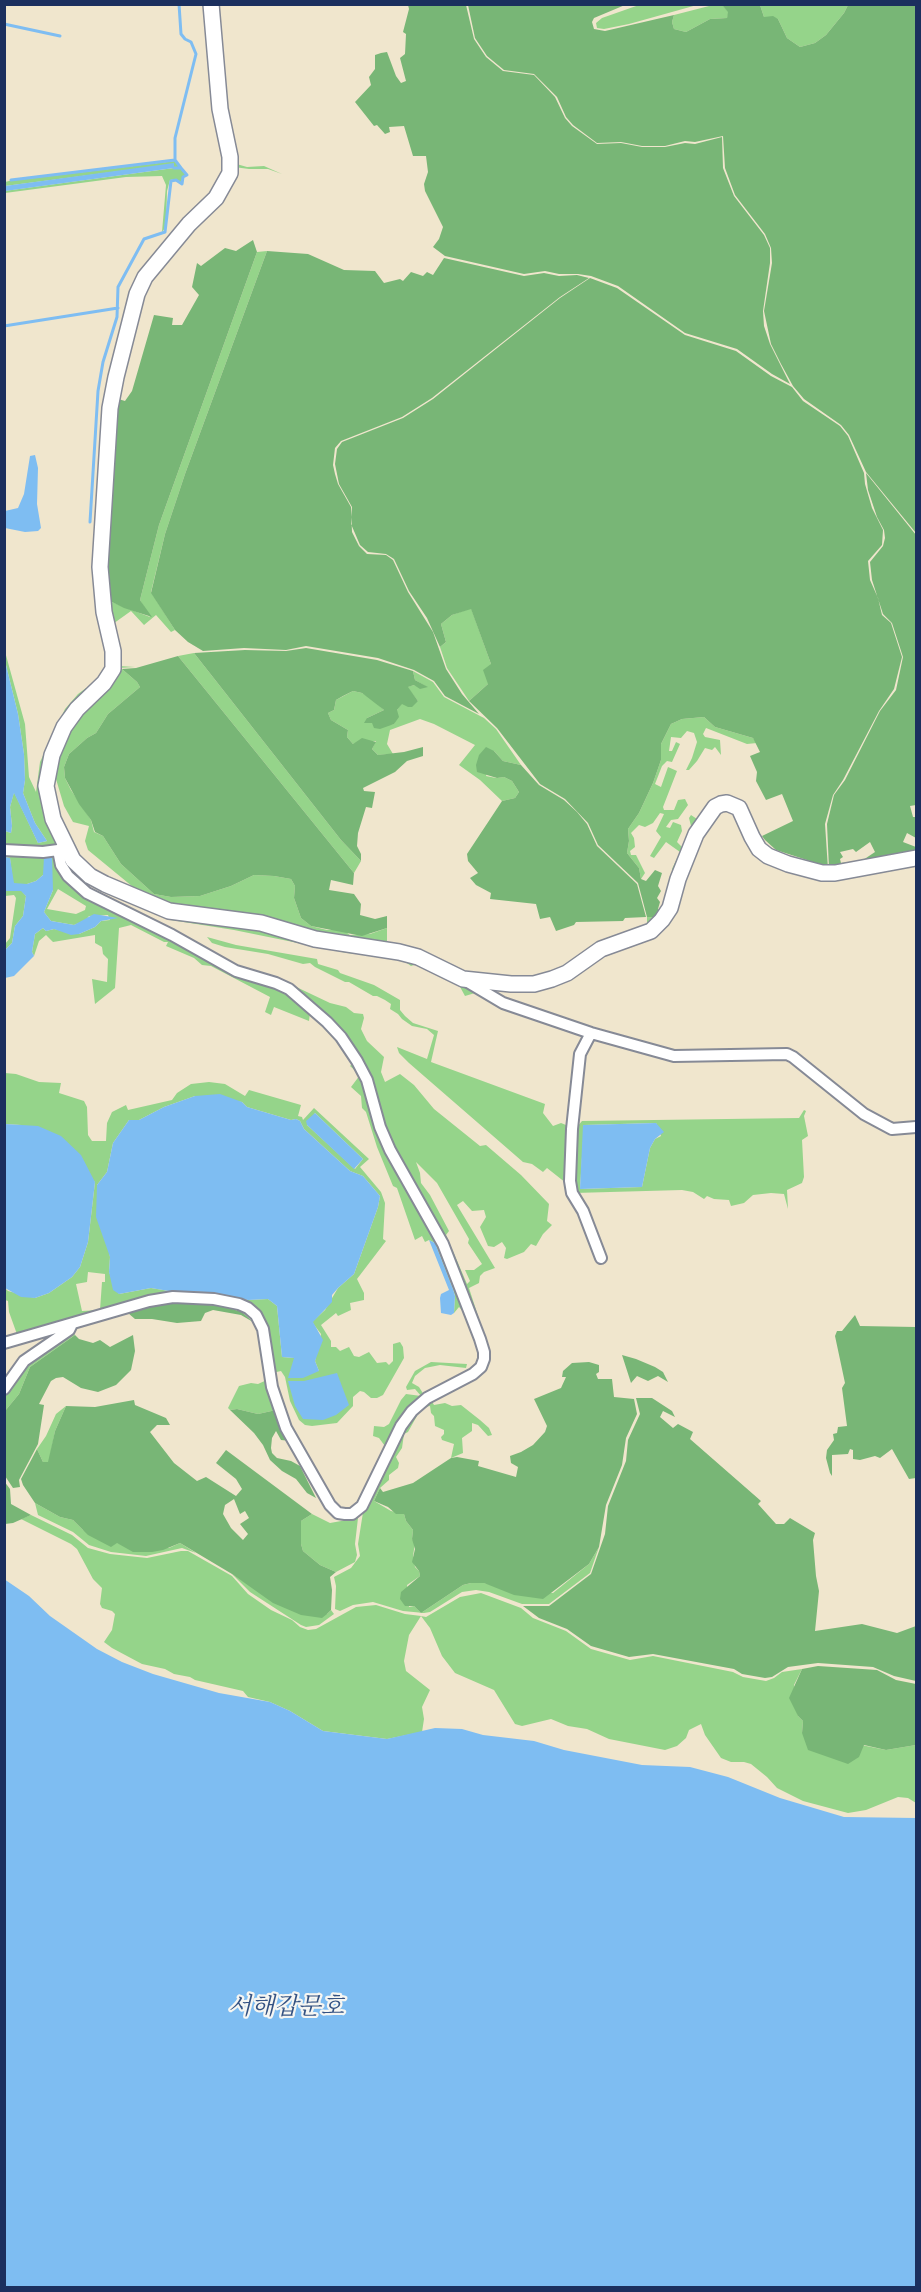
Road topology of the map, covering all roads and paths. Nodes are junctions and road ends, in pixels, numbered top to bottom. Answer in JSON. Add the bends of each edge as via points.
{"nodes":[{"id":1,"x":211,"y":4,"type":"edge"},
{"id":2,"x":61,"y":848,"type":"junction"},
{"id":3,"x":4,"y":850,"type":"edge"},
{"id":4,"x":916,"y":858,"type":"edge"},
{"id":5,"x":463,"y":979,"type":"junction"},
{"id":6,"x":591,"y":1033,"type":"junction"},
{"id":7,"x":916,"y":1127,"type":"edge"},
{"id":8,"x":601,"y":1257,"type":"dead end"},
{"id":9,"x":72,"y":1324,"type":"junction"},
{"id":10,"x":4,"y":1343,"type":"edge"},
{"id":11,"x":4,"y":1389,"type":"edge"}],
"edges":[{"from":1,"to":2,"type":"street","via":[[230,173],[216,198],[145,276],[116,377],[110,408],[100,567],[113,669],[69,718],[49,766],[47,797]]},
{"from":2,"to":3,"type":"street","via":[[43,852]]},
{"from":2,"to":5,"type":"street","via":[[90,876],[169,911],[261,923],[315,939],[399,952]]},
{"from":2,"to":9,"type":"street","via":[[61,865],[87,893],[237,971],[289,989],[341,1037],[367,1080],[390,1150],[443,1244],[484,1359],[482,1367],[473,1374],[427,1398],[412,1411],[363,1506],[345,1514],[330,1505],[286,1428],[272,1387],[263,1329],[248,1308],[214,1299],[173,1297]]},
{"from":4,"to":5,"type":"street","via":[[835,873],[788,864],[759,849],[739,808],[721,804],[696,834],[670,908],[651,931],[601,949],[567,973],[534,984]]},
{"from":5,"to":6,"type":"street","via":[[503,1003]]},
{"from":6,"to":7,"type":"street","via":[[674,1056],[787,1054],[864,1114],[892,1129]]},
{"from":6,"to":8,"type":"street","via":[[580,1054],[570,1181]]},
{"from":9,"to":10,"type":"street"},
{"from":9,"to":11,"type":"street","via":[[24,1361]]}]}
